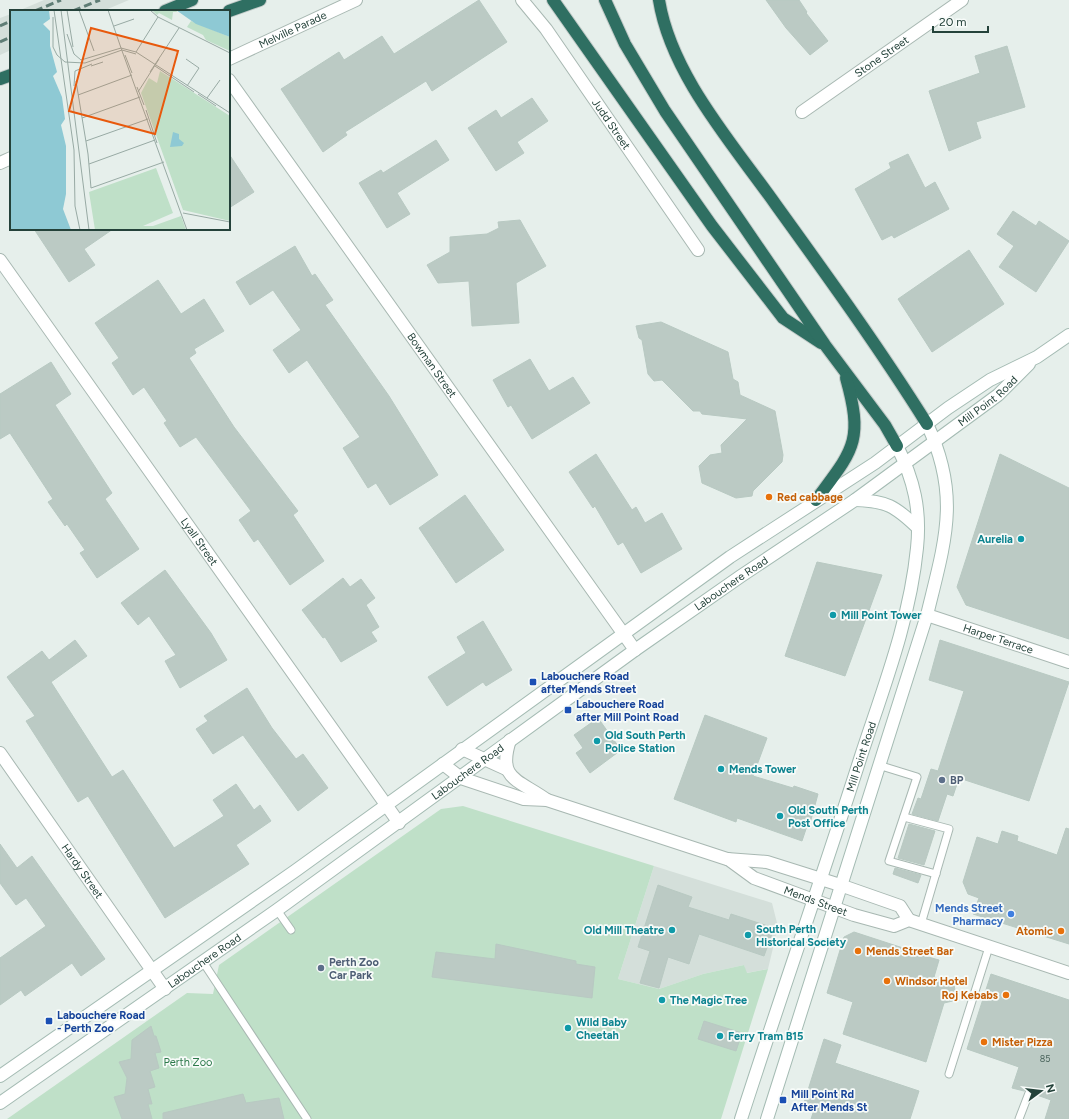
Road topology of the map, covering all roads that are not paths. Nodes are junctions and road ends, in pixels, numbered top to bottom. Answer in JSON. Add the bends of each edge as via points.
{"nodes":[{"id":1,"x":192,"y":0,"type":"edge"},
{"id":2,"x":260,"y":0,"type":"edge"},
{"id":3,"x":356,"y":0,"type":"edge"},
{"id":4,"x":522,"y":0,"type":"edge"},
{"id":5,"x":553,"y":0,"type":"edge"},
{"id":6,"x":605,"y":0,"type":"edge"},
{"id":7,"x":659,"y":0,"type":"edge"},
{"id":8,"x":962,"y":0,"type":"edge"},
{"id":9,"x":168,"y":10,"type":"edge"},
{"id":10,"x":230,"y":12,"type":"edge"},
{"id":11,"x":230,"y":59,"type":"edge"},
{"id":12,"x":10,"y":75,"type":"edge"},
{"id":13,"x":0,"y":79,"type":"edge"},
{"id":14,"x":230,"y":81,"type":"edge"},
{"id":15,"x":802,"y":112,"type":"dead end"},
{"id":16,"x":10,"y":158,"type":"edge"},
{"id":17,"x":0,"y":163,"type":"edge"},
{"id":18,"x":698,"y":250,"type":"dead end"},
{"id":19,"x":0,"y":260,"type":"edge"},
{"id":20,"x":1069,"y":335,"type":"edge"},
{"id":21,"x":826,"y":345,"type":"junction"},
{"id":22,"x":1038,"y":356,"type":"junction"},
{"id":23,"x":844,"y":371,"type":"junction"},
{"id":24,"x":927,"y":424,"type":"junction"},
{"id":25,"x":935,"y":441,"type":"junction"},
{"id":26,"x":898,"y":446,"type":"junction"},
{"id":27,"x":906,"y":463,"type":"junction"},
{"id":28,"x":816,"y":500,"type":"junction"},
{"id":29,"x":855,"y":500,"type":"junction"},
{"id":30,"x":918,"y":528,"type":"junction"},
{"id":31,"x":927,"y":614,"type":"junction"},
{"id":32,"x":623,"y":633,"type":"junction"},
{"id":33,"x":635,"y":650,"type":"junction"},
{"id":34,"x":1069,"y":662,"type":"edge"},
{"id":35,"x":510,"y":740,"type":"junction"},
{"id":36,"x":462,"y":750,"type":"junction"},
{"id":37,"x":0,"y":753,"type":"edge"},
{"id":38,"x":485,"y":759,"type":"junction"},
{"id":39,"x":443,"y":764,"type":"junction"},
{"id":40,"x":878,"y":765,"type":"junction"},
{"id":41,"x":506,"y":768,"type":"junction"},
{"id":42,"x":461,"y":778,"type":"junction"},
{"id":43,"x":547,"y":800,"type":"junction"},
{"id":44,"x":386,"y":804,"type":"junction"},
{"id":45,"x":904,"y":817,"type":"junction"},
{"id":46,"x":399,"y":823,"type":"junction"},
{"id":47,"x":727,"y":859,"type":"junction"},
{"id":48,"x":936,"y":874,"type":"junction"},
{"id":49,"x":821,"y":879,"type":"junction"},
{"id":50,"x":840,"y":886,"type":"junction"},
{"id":51,"x":813,"y":899,"type":"junction"},
{"id":52,"x":833,"y":906,"type":"junction"},
{"id":53,"x":277,"y":910,"type":"junction"},
{"id":54,"x":909,"y":920,"type":"junction"},
{"id":55,"x":921,"y":924,"type":"junction"},
{"id":56,"x":291,"y":930,"type":"dead end"},
{"id":57,"x":990,"y":947,"type":"junction"},
{"id":58,"x":203,"y":962,"type":"junction"},
{"id":59,"x":152,"y":970,"type":"junction"},
{"id":60,"x":1069,"y":973,"type":"edge"},
{"id":61,"x":165,"y":989,"type":"junction"},
{"id":62,"x":949,"y":1074,"type":"dead end"},
{"id":63,"x":0,"y":1076,"type":"edge"},
{"id":64,"x":1028,"y":1092,"type":"dead end"},
{"id":65,"x":0,"y":1103,"type":"edge"},
{"id":66,"x":307,"y":1119,"type":"edge"},
{"id":67,"x":741,"y":1119,"type":"edge"},
{"id":68,"x":767,"y":1119,"type":"edge"},
{"id":69,"x":1019,"y":1119,"type":"edge"}],
"edges":[{"from":1,"to":9,"type":"highway"},
{"from":2,"to":10,"type":"highway"},
{"from":3,"to":11,"type":"main road","name":"Melville Parade"},
{"from":4,"to":18,"type":"main road","name":"Judd Street","via":[[546,29]]},
{"from":5,"to":21,"type":"highway","via":[[712,226],[783,318]]},
{"from":6,"to":21,"type":"highway","via":[[625,44],[665,111]]},
{"from":7,"to":24,"type":"highway","via":[[661,17],[682,70],[830,280]]},
{"from":8,"to":15,"type":"main road","name":"Stone Street"},
{"from":12,"to":13,"type":"highway"},
{"from":14,"to":32,"type":"main road","name":"Bowman Street"},
{"from":16,"to":17,"type":"main road"},
{"from":19,"to":44,"type":"main road","name":"Lyall Street"},
{"from":20,"to":22,"type":"main road","name":"Mill Point Road"},
{"from":21,"to":23,"type":"highway"},
{"from":22,"to":24,"type":"main road","name":"Mill Point Road","via":[[990,380]]},
{"from":22,"to":25,"type":"main road","name":"Mill Point Road","via":[[998,395]]},
{"from":23,"to":26,"type":"highway"},
{"from":23,"to":28,"type":"highway","via":[[853,402],[853,441],[844,462]]},
{"from":24,"to":25,"type":"main road","name":"Mill Point Road"},
{"from":24,"to":26,"type":"main road","name":"Mill Point Road"},
{"from":25,"to":27,"type":"main road","name":"Labouchere Road"},
{"from":25,"to":31,"type":"main road","name":"Mill Point Road","via":[[946,481],[946,530]]},
{"from":26,"to":27,"type":"main road","name":"Mill Point Road"},
{"from":26,"to":28,"type":"main road","name":"Labouchere Road"},
{"from":27,"to":29,"type":"main road","name":"Labouchere Road"},
{"from":27,"to":30,"type":"main road","name":"Mill Point Road","via":[[914,486]]},
{"from":28,"to":32,"type":"main road","name":"Labouchere Road"},
{"from":29,"to":30,"type":"main road","via":[[886,504]]},
{"from":29,"to":33,"type":"main road","name":"Labouchere Road"},
{"from":30,"to":49,"type":"main road","name":"Mill Point Road","via":[[910,595],[898,639]]},
{"from":31,"to":34,"type":"main road","name":"Harper Terrace"},
{"from":31,"to":40,"type":"main road","name":"Mill Point Road"},
{"from":32,"to":33,"type":"main road","name":"Bowman Street"},
{"from":32,"to":36,"type":"main road","name":"Labouchere Road"},
{"from":33,"to":35,"type":"main road","name":"Labouchere Road"},
{"from":35,"to":38,"type":"main road","name":"Labouchere Road"},
{"from":35,"to":41,"type":"main road","via":[[505,756]]},
{"from":36,"to":38,"type":"main road","name":"Mends Street"},
{"from":36,"to":39,"type":"main road","name":"Labouchere Road"},
{"from":37,"to":59,"type":"main road","name":"Hardy Street"},
{"from":38,"to":41,"type":"main road","name":"Mends Street"},
{"from":38,"to":42,"type":"main road","name":"Labouchere Road"},
{"from":39,"to":42,"type":"main road","name":"Mends Street"},
{"from":39,"to":44,"type":"main road","name":"Labouchere Road"},
{"from":40,"to":45,"type":"lane","via":[[917,777]]},
{"from":40,"to":50,"type":"main road","name":"Mill Point Road"},
{"from":41,"to":43,"type":"main road","name":"Mends Street","via":[[513,778]]},
{"from":42,"to":43,"type":"main road","name":"Mends Street","via":[[524,799]]},
{"from":42,"to":46,"type":"main road","name":"Labouchere Road"},
{"from":43,"to":47,"type":"main road","name":"Mends Street"},
{"from":44,"to":46,"type":"main road","name":"Lyall Street"},
{"from":44,"to":59,"type":"main road","name":"Labouchere Road"},
{"from":45,"to":48,"type":"lane","via":[[949,829]]},
{"from":45,"to":48,"type":"lane","via":[[890,861]]},
{"from":46,"to":53,"type":"main road","name":"Labouchere Road"},
{"from":47,"to":49,"type":"main road","name":"Mends Street","via":[[767,862]]},
{"from":47,"to":51,"type":"main road","name":"Mends Street","via":[[754,878]]},
{"from":48,"to":55,"type":"lane"},
{"from":49,"to":50,"type":"main road","name":"Mends Street"},
{"from":49,"to":51,"type":"main road","name":"Mill Point Road"},
{"from":50,"to":52,"type":"main road","name":"Mill Point Road"},
{"from":50,"to":54,"type":"main road","name":"Mends Street","via":[[900,906]]},
{"from":51,"to":52,"type":"main road","name":"Mends Street"},
{"from":51,"to":67,"type":"main road","name":"Mill Point Road"},
{"from":52,"to":54,"type":"main road","name":"Mends Street","via":[[854,915],[894,926]]},
{"from":52,"to":68,"type":"main road","name":"Mill Point Road"},
{"from":53,"to":56,"type":"lane"},
{"from":53,"to":58,"type":"main road","name":"Labouchere Road"},
{"from":54,"to":55,"type":"main road"},
{"from":55,"to":57,"type":"main road"},
{"from":57,"to":60,"type":"main road"},
{"from":57,"to":62,"type":"lane"},
{"from":58,"to":61,"type":"main road","name":"Labouchere Road"},
{"from":58,"to":66,"type":"lane"},
{"from":59,"to":61,"type":"main road","name":"Hardy Street"},
{"from":59,"to":63,"type":"main road","name":"Labouchere Road"},
{"from":61,"to":65,"type":"main road","name":"Labouchere Road"},
{"from":64,"to":69,"type":"lane"}]}
